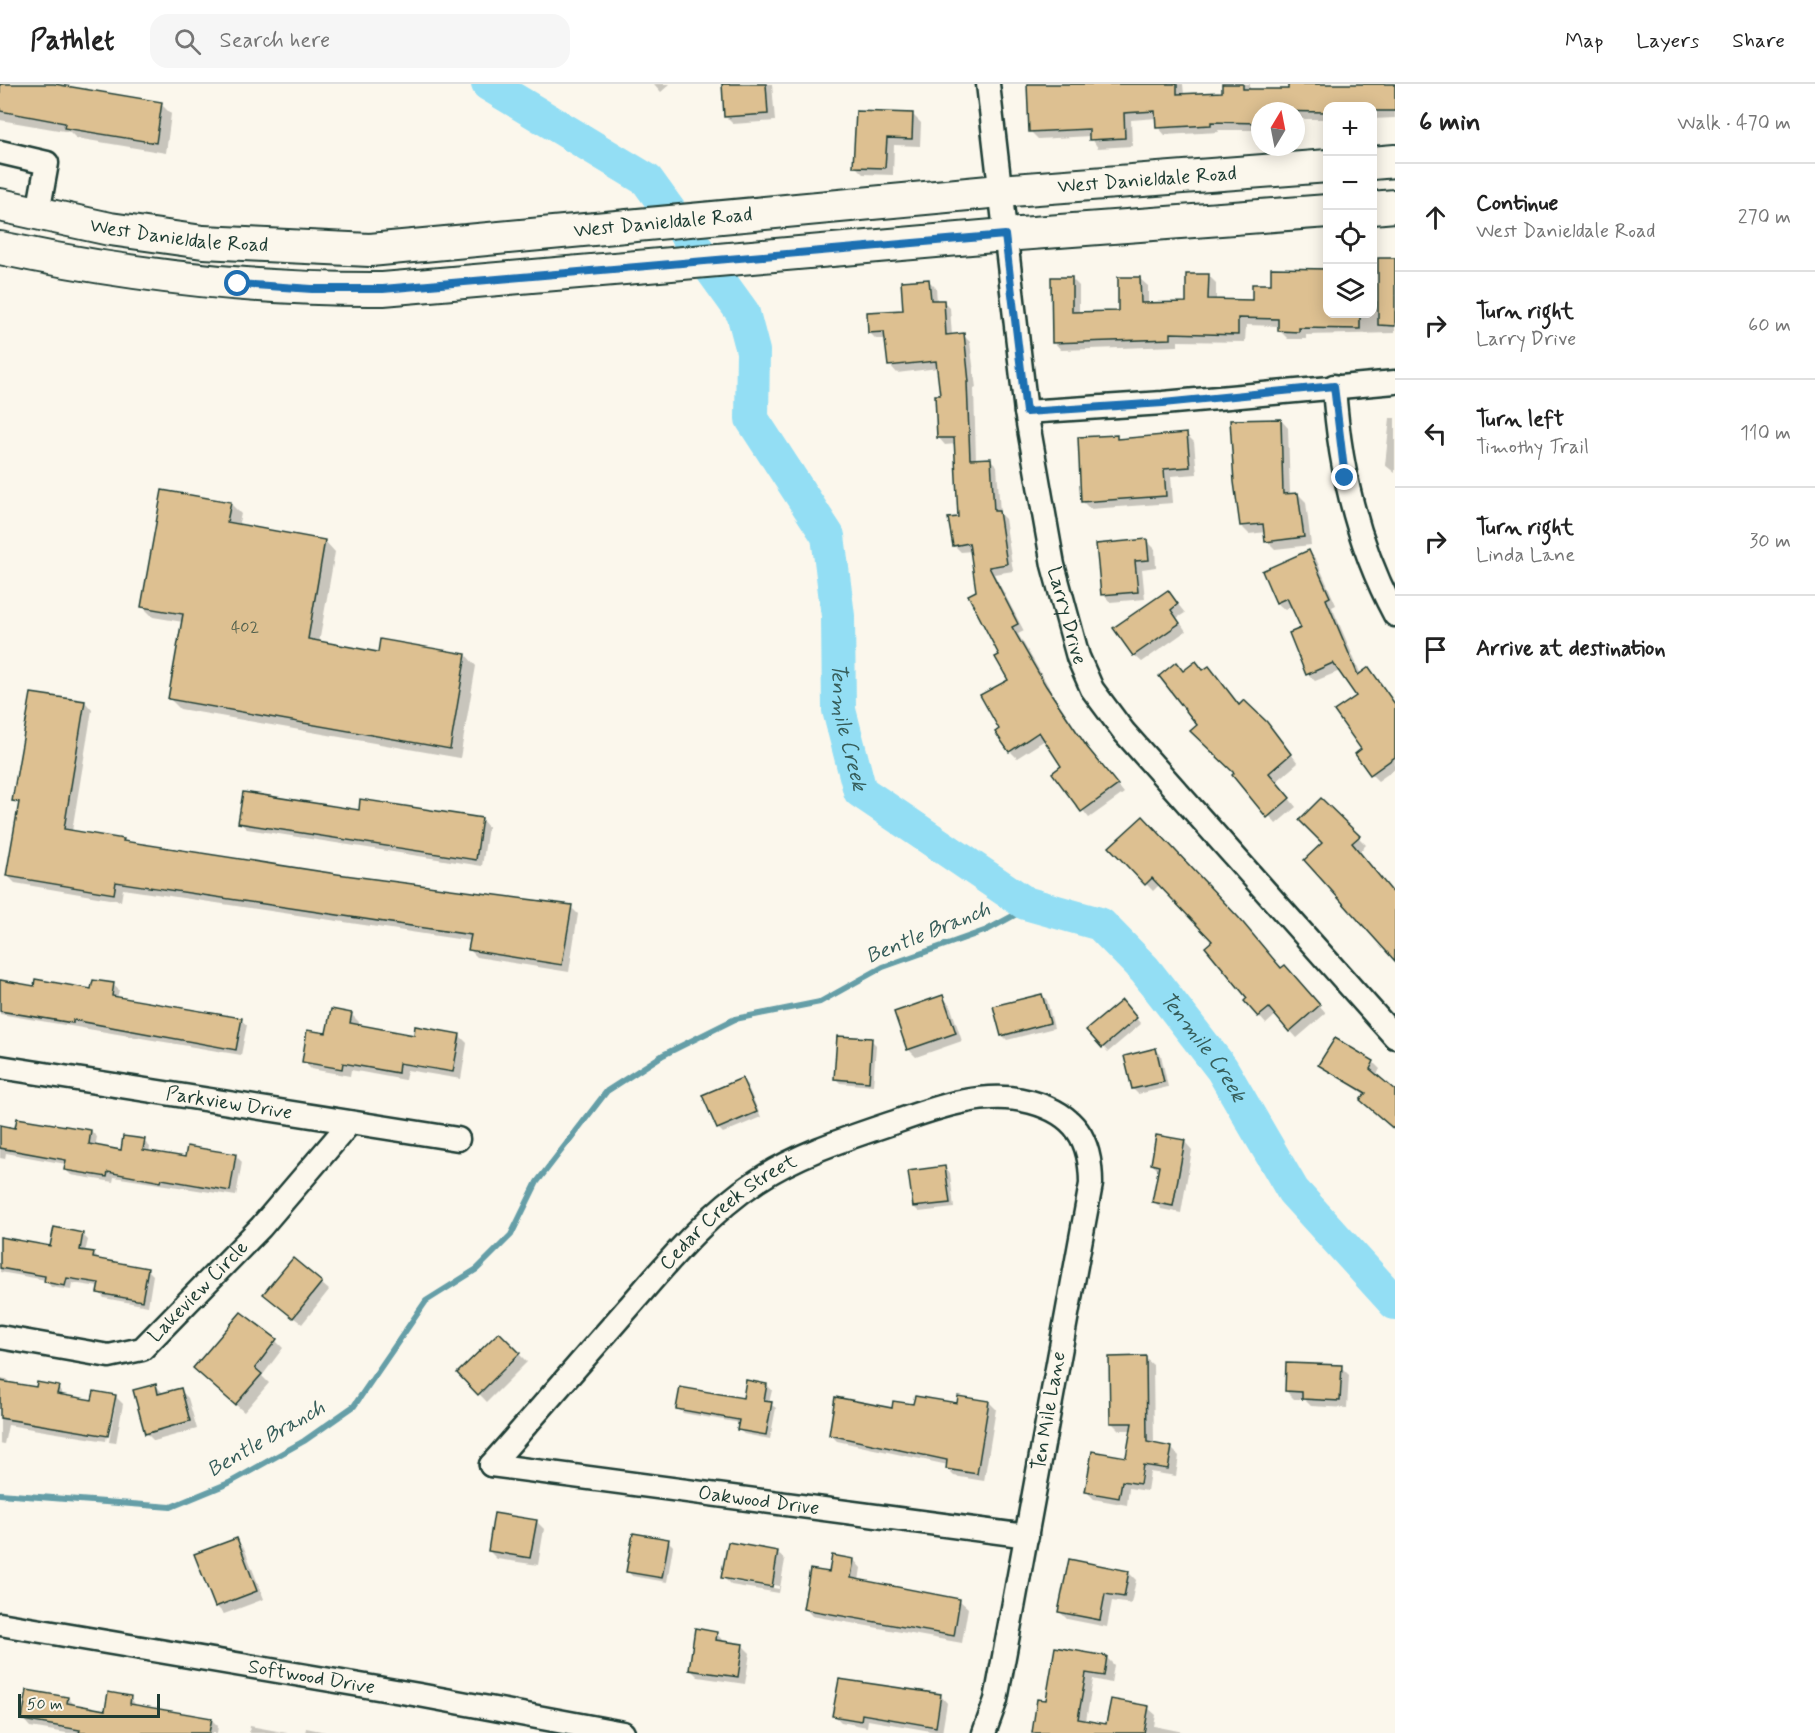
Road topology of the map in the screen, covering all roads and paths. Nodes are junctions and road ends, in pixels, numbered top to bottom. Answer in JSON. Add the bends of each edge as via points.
{"nodes":[{"id":1,"x":988,"y":84,"type":"edge"},
{"id":2,"x":0,"y":152,"type":"edge"},
{"id":3,"x":1395,"y":161,"type":"edge"},
{"id":4,"x":1377,"y":163,"type":"edge"},
{"id":5,"x":1323,"y":166,"type":"edge"},
{"id":6,"x":1000,"y":191,"type":"junction"},
{"id":7,"x":0,"y":205,"type":"edge"},
{"id":8,"x":1395,"y":206,"type":"edge"},
{"id":9,"x":1377,"y":208,"type":"edge"},
{"id":10,"x":1323,"y":211,"type":"edge"},
{"id":11,"x":38,"y":213,"type":"junction"},
{"id":12,"x":1005,"y":235,"type":"junction"},
{"id":13,"x":221,"y":243,"type":"junction"},
{"id":14,"x":0,"y":248,"type":"edge"},
{"id":15,"x":216,"y":282,"type":"junction"},
{"id":16,"x":1395,"y":382,"type":"edge"},
{"id":17,"x":1334,"y":386,"type":"junction"},
{"id":18,"x":1026,"y":412,"type":"junction"},
{"id":19,"x":1395,"y":615,"type":"edge"},
{"id":20,"x":1395,"y":1037,"type":"edge"},
{"id":21,"x":0,"y":1067,"type":"edge"},
{"id":22,"x":1046,"y":1106,"type":"joint"},
{"id":23,"x":349,"y":1124,"type":"junction"},
{"id":24,"x":458,"y":1139,"type":"dead end"},
{"id":25,"x":0,"y":1337,"type":"edge"},
{"id":26,"x":491,"y":1466,"type":"joint"},
{"id":27,"x":1027,"y":1536,"type":"junction"},
{"id":28,"x":0,"y":1624,"type":"edge"},
{"id":29,"x":623,"y":1733,"type":"edge"},
{"id":30,"x":984,"y":1733,"type":"edge"}],
"edges":[{"from":1,"to":6,"type":"street","name":"Larry Drive"},
{"from":2,"to":11,"type":"street","via":[[47,163]]},
{"from":3,"to":4,"type":"main road"},
{"from":5,"to":6,"type":"main road","name":"West Danieldale Road"},
{"from":6,"to":12,"type":"street","name":"Larry Drive"},
{"from":6,"to":13,"type":"main road","name":"West Danieldale Road","via":[[370,250]]},
{"from":7,"to":11,"type":"main road","name":"West Danieldale Road"},
{"from":8,"to":9,"type":"main road"},
{"from":10,"to":12,"type":"main road","name":"West Danieldale Road"},
{"from":11,"to":13,"type":"main road","name":"West Danieldale Road","via":[[110,230]]},
{"from":12,"to":15,"type":"main road","name":"West Danieldale Road","via":[[383,289]]},
{"from":12,"to":18,"type":"street","name":"Larry Drive"},
{"from":13,"to":15,"type":"main road"},
{"from":14,"to":15,"type":"main road","name":"West Danieldale Road","via":[[71,263]]},
{"from":16,"to":17,"type":"street"},
{"from":17,"to":18,"type":"street"},
{"from":17,"to":19,"type":"street","via":[[1345,478],[1359,533]]},
{"from":18,"to":20,"type":"street","name":"Larry Drive","via":[[1056,575],[1078,657],[1092,689],[1169,785],[1240,859]]},
{"from":21,"to":23,"type":"street","name":"Parkview Drive"},
{"from":22,"to":26,"type":"street","name":"Cedar Creek Street","via":[[1002,1096],[927,1111],[846,1139],[757,1180],[671,1258]]},
{"from":22,"to":27,"type":"street","name":"Ten Mile Lane","via":[[1071,1120],[1083,1138],[1091,1161],[1091,1184]]},
{"from":23,"to":24,"type":"street","name":"Parkview Drive"},
{"from":23,"to":25,"type":"street","name":"Lakeview Circle","via":[[261,1227],[142,1349],[109,1356]]},
{"from":26,"to":27,"type":"street","name":"Oakwood Drive"},
{"from":27,"to":30,"type":"street","name":"Ten Mile Lane","via":[[996,1700]]},
{"from":28,"to":29,"type":"street","name":"Softwood Drive"}]}
